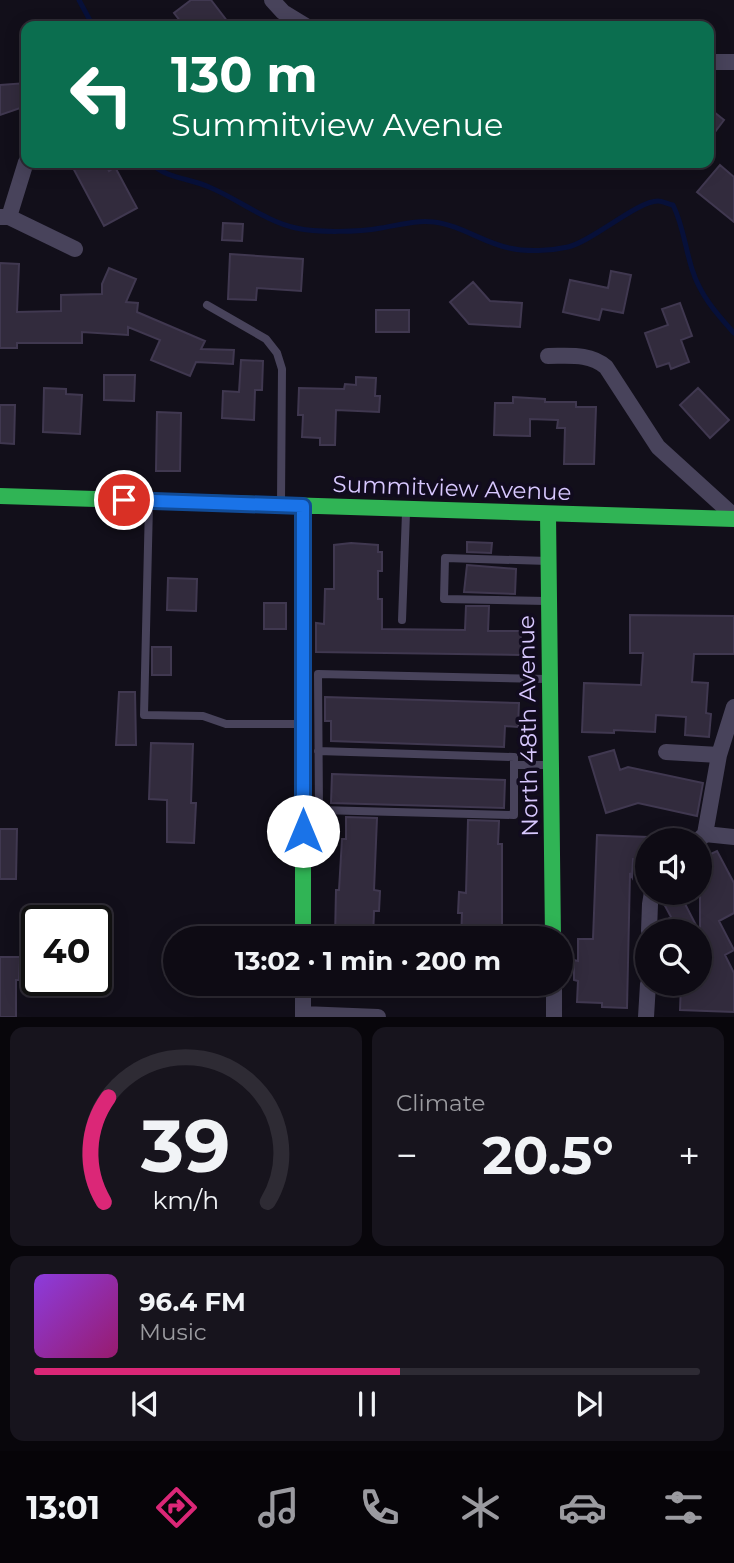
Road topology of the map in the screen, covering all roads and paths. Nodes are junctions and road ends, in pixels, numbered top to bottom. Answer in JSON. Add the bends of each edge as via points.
{"nodes":[{"id":1,"x":272,"y":0,"type":"edge"},
{"id":2,"x":298,"y":21,"type":"edge"},
{"id":3,"x":714,"y":62,"type":"edge"},
{"id":4,"x":734,"y":62,"type":"edge"},
{"id":5,"x":24,"y":168,"type":"edge"},
{"id":6,"x":4,"y":217,"type":"edge"},
{"id":7,"x":75,"y":249,"type":"dead end"},
{"id":8,"x":207,"y":305,"type":"dead end"},
{"id":9,"x":548,"y":356,"type":"dead end"},
{"id":10,"x":0,"y":496,"type":"edge"},
{"id":11,"x":149,"y":501,"type":"junction"},
{"id":12,"x":281,"y":506,"type":"junction"},
{"id":13,"x":303,"y":506,"type":"junction"},
{"id":14,"x":406,"y":510,"type":"junction"},
{"id":15,"x":548,"y":514,"type":"junction"},
{"id":16,"x":734,"y":518,"type":"edge"},
{"id":17,"x":549,"y":561,"type":"junction"},
{"id":18,"x":549,"y":601,"type":"junction"},
{"id":19,"x":402,"y":620,"type":"dead end"},
{"id":20,"x":550,"y":679,"type":"junction"},
{"id":21,"x":734,"y":708,"type":"edge"},
{"id":22,"x":303,"y":724,"type":"junction"},
{"id":23,"x":318,"y":751,"type":"junction"},
{"id":24,"x":666,"y":752,"type":"dead end"},
{"id":25,"x":719,"y":755,"type":"junction"},
{"id":26,"x":514,"y":765,"type":"junction"},
{"id":27,"x":551,"y":765,"type":"junction"},
{"id":28,"x":704,"y":828,"type":"edge"},
{"id":29,"x":712,"y":837,"type":"edge"},
{"id":30,"x":734,"y":837,"type":"edge"},
{"id":31,"x":303,"y":926,"type":"edge"},
{"id":32,"x":553,"y":926,"type":"edge"},
{"id":33,"x":303,"y":996,"type":"edge"},
{"id":34,"x":554,"y":996,"type":"edge"},
{"id":35,"x":647,"y":996,"type":"edge"},
{"id":36,"x":303,"y":1016,"type":"edge"},
{"id":37,"x":378,"y":1017,"type":"edge"},
{"id":38,"x":554,"y":1017,"type":"edge"},
{"id":39,"x":646,"y":1017,"type":"edge"}],
"edges":[{"from":1,"to":2,"type":"street"},
{"from":3,"to":4,"type":"street"},
{"from":5,"to":6,"type":"street"},
{"from":6,"to":7,"type":"street"},
{"from":8,"to":12,"type":"lane","via":[[267,339],[277,353],[282,369]]},
{"from":9,"to":16,"type":"street","via":[[597,359],[658,447]]},
{"from":10,"to":11,"type":"street","name":"Summitview Avenue"},
{"from":11,"to":12,"type":"street","name":"Summitview Avenue"},
{"from":11,"to":22,"type":"lane","via":[[144,715],[203,716],[226,724]]},
{"from":12,"to":13,"type":"street","name":"Summitview Avenue"},
{"from":13,"to":14,"type":"street","name":"Summitview Avenue"},
{"from":13,"to":22,"type":"street"},
{"from":14,"to":15,"type":"street","name":"Summitview Avenue"},
{"from":14,"to":19,"type":"lane"},
{"from":15,"to":16,"type":"street","name":"Summitview Avenue"},
{"from":15,"to":17,"type":"street","name":"North 48th Avenue"},
{"from":17,"to":18,"type":"street","name":"North 48th Avenue"},
{"from":17,"to":18,"type":"lane","via":[[445,558],[444,598]]},
{"from":18,"to":20,"type":"street","name":"North 48th Avenue"},
{"from":20,"to":23,"type":"lane","via":[[318,674]]},
{"from":20,"to":27,"type":"street","name":"North 48th Avenue"},
{"from":21,"to":25,"type":"street"},
{"from":22,"to":31,"type":"street"},
{"from":23,"to":26,"type":"lane","via":[[514,757]]},
{"from":23,"to":26,"type":"lane","via":[[318,810],[514,815]]},
{"from":24,"to":25,"type":"street"},
{"from":25,"to":28,"type":"street"},
{"from":26,"to":27,"type":"lane"},
{"from":27,"to":32,"type":"street","name":"North 48th Avenue"},
{"from":29,"to":30,"type":"street"},
{"from":33,"to":36,"type":"street"},
{"from":34,"to":38,"type":"street"},
{"from":35,"to":39,"type":"street"},
{"from":36,"to":37,"type":"street"}]}
